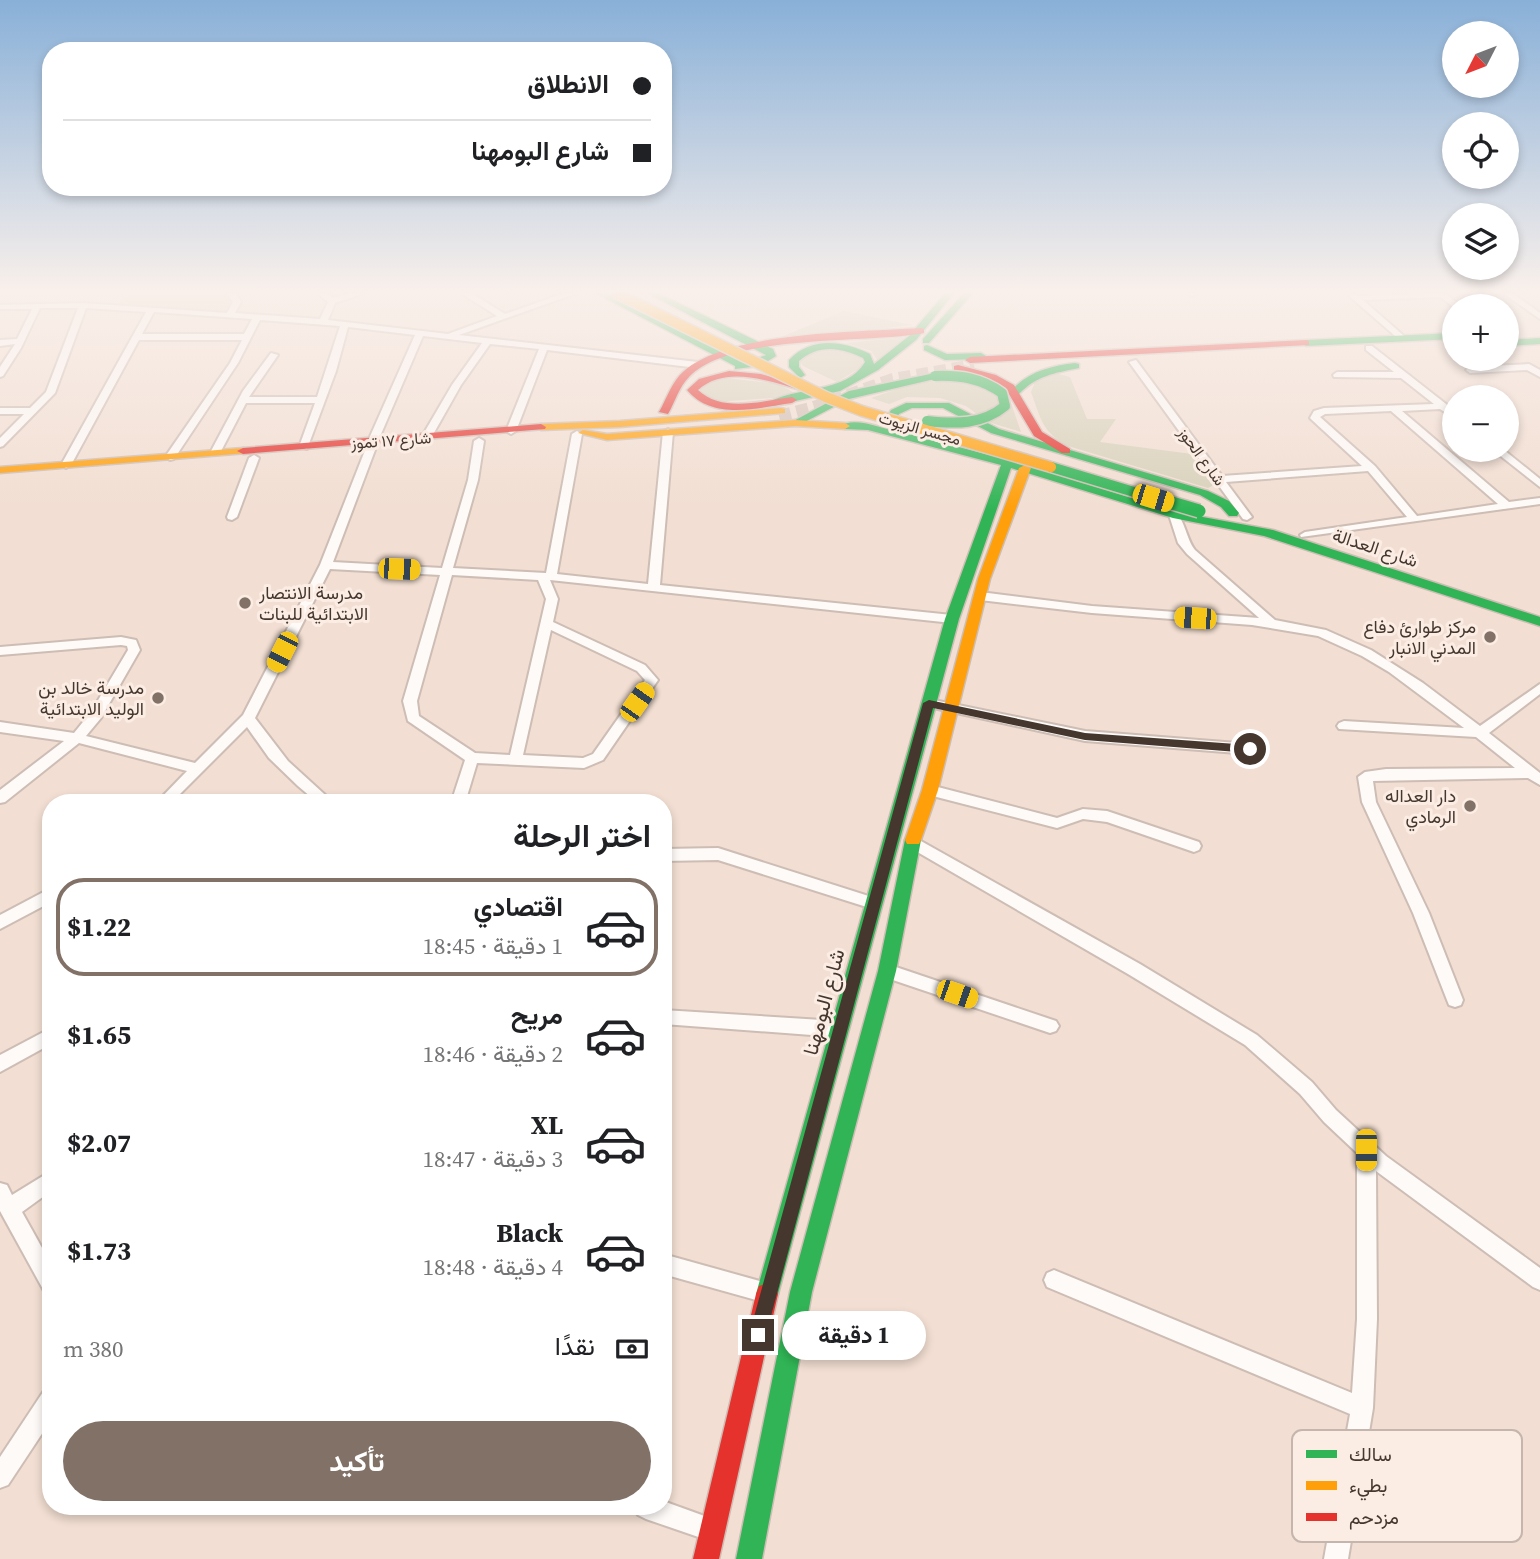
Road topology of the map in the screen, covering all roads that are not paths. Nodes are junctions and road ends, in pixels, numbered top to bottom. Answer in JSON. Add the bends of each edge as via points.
{"nodes":[{"id":1,"x":62,"y":366,"type":"edge"},
{"id":2,"x":122,"y":366,"type":"edge"},
{"id":3,"x":232,"y":366,"type":"edge"},
{"id":4,"x":267,"y":366,"type":"edge"},
{"id":5,"x":334,"y":366,"type":"edge"},
{"id":6,"x":406,"y":366,"type":"edge"},
{"id":7,"x":471,"y":366,"type":"edge"},
{"id":8,"x":537,"y":366,"type":"edge"},
{"id":9,"x":697,"y":366,"type":"edge"},
{"id":10,"x":704,"y":366,"type":"edge"},
{"id":11,"x":734,"y":366,"type":"edge"},
{"id":12,"x":752,"y":366,"type":"edge"},
{"id":13,"x":762,"y":366,"type":"edge"},
{"id":14,"x":781,"y":366,"type":"edge"},
{"id":15,"x":794,"y":366,"type":"edge"},
{"id":16,"x":867,"y":366,"type":"edge"},
{"id":17,"x":895,"y":366,"type":"edge"},
{"id":18,"x":952,"y":366,"type":"edge"},
{"id":19,"x":1089,"y":366,"type":"edge"},
{"id":20,"x":1136,"y":366,"type":"edge"},
{"id":21,"x":1390,"y":366,"type":"edge"},
{"id":22,"x":1519,"y":368,"type":"edge"},
{"id":23,"x":740,"y":371,"type":"junction"},
{"id":24,"x":1540,"y":374,"type":"edge"},
{"id":25,"x":800,"y":375,"type":"junction"},
{"id":26,"x":1337,"y":375,"type":"dead end"},
{"id":27,"x":1405,"y":375,"type":"junction"},
{"id":28,"x":811,"y":390,"type":"junction"},
{"id":29,"x":843,"y":392,"type":"junction"},
{"id":30,"x":1015,"y":393,"type":"junction"},
{"id":31,"x":243,"y":400,"type":"junction"},
{"id":32,"x":318,"y":400,"type":"junction"},
{"id":33,"x":1442,"y":404,"type":"edge"},
{"id":34,"x":1442,"y":405,"type":"edge"},
{"id":35,"x":1393,"y":408,"type":"junction"},
{"id":36,"x":784,"y":409,"type":"junction"},
{"id":37,"x":0,"y":411,"type":"edge"},
{"id":38,"x":31,"y":411,"type":"junction"},
{"id":39,"x":664,"y":412,"type":"junction"},
{"id":40,"x":917,"y":419,"type":"junction"},
{"id":41,"x":795,"y":423,"type":"junction"},
{"id":42,"x":579,"y":430,"type":"junction"},
{"id":43,"x":511,"y":431,"type":"junction"},
{"id":44,"x":668,"y":432,"type":"junction"},
{"id":45,"x":905,"y":436,"type":"junction"},
{"id":46,"x":426,"y":438,"type":"junction"},
{"id":47,"x":453,"y":439,"type":"junction"},
{"id":48,"x":2,"y":440,"type":"edge"},
{"id":49,"x":479,"y":441,"type":"junction"},
{"id":50,"x":371,"y":446,"type":"junction"},
{"id":51,"x":304,"y":447,"type":"junction"},
{"id":52,"x":215,"y":453,"type":"junction"},
{"id":53,"x":170,"y":457,"type":"junction"},
{"id":54,"x":254,"y":458,"type":"junction"},
{"id":55,"x":1088,"y":460,"type":"junction"},
{"id":56,"x":1513,"y":462,"type":"edge"},
{"id":57,"x":1007,"y":463,"type":"junction"},
{"id":58,"x":66,"y":464,"type":"junction"},
{"id":59,"x":1025,"y":468,"type":"junction"},
{"id":60,"x":1371,"y":468,"type":"junction"},
{"id":61,"x":0,"y":470,"type":"edge"},
{"id":62,"x":0,"y":477,"type":"edge"},
{"id":63,"x":1219,"y":479,"type":"junction"},
{"id":64,"x":1540,"y":484,"type":"edge"},
{"id":65,"x":995,"y":496,"type":"junction"},
{"id":66,"x":1014,"y":500,"type":"junction"},
{"id":67,"x":1540,"y":501,"type":"edge"},
{"id":68,"x":1506,"y":505,"type":"junction"},
{"id":69,"x":1203,"y":508,"type":"junction"},
{"id":70,"x":1174,"y":515,"type":"junction"},
{"id":71,"x":1240,"y":515,"type":"junction"},
{"id":72,"x":232,"y":517,"type":"dead end"},
{"id":73,"x":1413,"y":518,"type":"junction"},
{"id":74,"x":1269,"y":533,"type":"junction"},
{"id":75,"x":1305,"y":535,"type":"junction"},
{"id":76,"x":326,"y":565,"type":"junction"},
{"id":77,"x":447,"y":571,"type":"junction"},
{"id":78,"x":547,"y":577,"type":"junction"},
{"id":79,"x":654,"y":586,"type":"junction"},
{"id":80,"x":980,"y":596,"type":"junction"},
{"id":81,"x":1540,"y":608,"type":"edge"},
{"id":82,"x":952,"y":620,"type":"junction"},
{"id":83,"x":1540,"y":622,"type":"edge"},
{"id":84,"x":548,"y":624,"type":"junction"},
{"id":85,"x":1275,"y":626,"type":"junction"},
{"id":86,"x":0,"y":651,"type":"edge"},
{"id":87,"x":1540,"y":688,"type":"edge"},
{"id":88,"x":929,"y":703,"type":"junction"},
{"id":89,"x":952,"y":710,"type":"junction"},
{"id":90,"x":248,"y":718,"type":"junction"},
{"id":91,"x":1344,"y":726,"type":"dead end"},
{"id":92,"x":0,"y":727,"type":"edge"},
{"id":93,"x":1480,"y":733,"type":"junction"},
{"id":94,"x":77,"y":738,"type":"junction"},
{"id":95,"x":1250,"y":749,"type":"dead end"},
{"id":96,"x":472,"y":758,"type":"junction"},
{"id":97,"x":516,"y":758,"type":"junction"},
{"id":98,"x":200,"y":769,"type":"junction"},
{"id":99,"x":1535,"y":776,"type":"edge"},
{"id":100,"x":930,"y":790,"type":"junction"},
{"id":101,"x":173,"y":794,"type":"edge"},
{"id":102,"x":316,"y":794,"type":"edge"},
{"id":103,"x":461,"y":794,"type":"edge"},
{"id":104,"x":0,"y":798,"type":"edge"},
{"id":105,"x":912,"y":842,"type":"junction"},
{"id":106,"x":1194,"y":846,"type":"dead end"},
{"id":107,"x":672,"y":855,"type":"edge"},
{"id":108,"x":42,"y":899,"type":"edge"},
{"id":109,"x":873,"y":903,"type":"junction"},
{"id":110,"x":0,"y":923,"type":"edge"},
{"id":111,"x":887,"y":971,"type":"junction"},
{"id":112,"x":1455,"y":1000,"type":"dead end"},
{"id":113,"x":672,"y":1018,"type":"edge"},
{"id":114,"x":1050,"y":1026,"type":"dead end"},
{"id":115,"x":838,"y":1029,"type":"junction"},
{"id":116,"x":42,"y":1040,"type":"edge"},
{"id":117,"x":0,"y":1064,"type":"edge"},
{"id":118,"x":1366,"y":1150,"type":"junction"},
{"id":119,"x":42,"y":1184,"type":"edge"},
{"id":120,"x":5,"y":1201,"type":"edge"},
{"id":121,"x":672,"y":1267,"type":"edge"},
{"id":122,"x":42,"y":1268,"type":"edge"},
{"id":123,"x":1055,"y":1280,"type":"dead end"},
{"id":124,"x":1540,"y":1280,"type":"edge"},
{"id":125,"x":767,"y":1293,"type":"junction"},
{"id":126,"x":1362,"y":1408,"type":"junction"},
{"id":127,"x":42,"y":1414,"type":"edge"},
{"id":128,"x":1358,"y":1430,"type":"edge"},
{"id":129,"x":0,"y":1477,"type":"edge"},
{"id":130,"x":669,"y":1515,"type":"edge"},
{"id":131,"x":713,"y":1530,"type":"junction"},
{"id":132,"x":706,"y":1559,"type":"edge"},
{"id":133,"x":749,"y":1559,"type":"edge"}],
"edges":[{"from":1,"to":38,"type":"street","via":[[50,393]]},
{"from":2,"to":58,"type":"street"},
{"from":3,"to":53,"type":"street"},
{"from":4,"to":31,"type":"street"},
{"from":5,"to":32,"type":"street"},
{"from":6,"to":50,"type":"street"},
{"from":7,"to":46,"type":"street"},
{"from":8,"to":43,"type":"street"},
{"from":9,"to":39,"type":"main road","via":[[684,377]]},
{"from":10,"to":23,"type":"main road"},
{"from":11,"to":23,"type":"main road"},
{"from":12,"to":23,"type":"main road"},
{"from":13,"to":28,"type":"main road","name":"مجسر الزيوت","bridge":true},
{"from":14,"to":25,"type":"main road","name":"مجسر الزيوت"},
{"from":15,"to":25,"type":"main road"},
{"from":16,"to":29,"type":"main road"},
{"from":17,"to":29,"type":"main road"},
{"from":18,"to":30,"type":"main road","via":[[994,377]]},
{"from":19,"to":30,"type":"main road","via":[[1051,369],[1032,376]]},
{"from":20,"to":63,"type":"street","name":"شارع الحوز"},
{"from":21,"to":27,"type":"street"},
{"from":22,"to":24,"type":"street","via":[[1529,367]]},
{"from":23,"to":28,"type":"main road","bridge":true},
{"from":23,"to":36,"type":"main road","via":[[703,379],[693,386],[693,395],[705,403],[724,406]]},
{"from":25,"to":40,"type":"main road","name":"مجسر الزيوت"},
{"from":26,"to":27,"type":"street"},
{"from":27,"to":33,"type":"street"},
{"from":28,"to":69,"type":"main road","name":"مجسر الزيوت","bridge":true,"via":[[886,419]]},
{"from":29,"to":36,"type":"main road"},
{"from":29,"to":40,"type":"main road","bridge":true,"via":[[961,376],[985,382],[1002,393],[1005,405],[993,416],[975,421]]},
{"from":29,"to":41,"type":"main road"},
{"from":30,"to":55,"type":"main road","via":[[1038,437]]},
{"from":31,"to":32,"type":"street"},
{"from":31,"to":52,"type":"street"},
{"from":32,"to":51,"type":"street"},
{"from":34,"to":35,"type":"street"},
{"from":35,"to":60,"type":"street","via":[[1324,411],[1315,418]]},
{"from":35,"to":68,"type":"street"},
{"from":36,"to":39,"type":"main road","via":[[761,405]]},
{"from":36,"to":42,"type":"main road","name":"شارع ١٧ تموز"},
{"from":37,"to":38,"type":"street"},
{"from":38,"to":48,"type":"street"},
{"from":39,"to":42,"type":"main road","via":[[614,415]]},
{"from":40,"to":69,"type":"main road","name":"مجسر الزيوت","bridge":true},
{"from":41,"to":44,"type":"main road"},
{"from":41,"to":45,"type":"main road","via":[[868,427]]},
{"from":42,"to":43,"type":"main road","name":"شارع ١٧ تموز"},
{"from":42,"to":44,"type":"main road","via":[[607,437]]},
{"from":42,"to":49,"type":"main road","name":"شارع ١٧ تموز"},
{"from":42,"to":78,"type":"street"},
{"from":43,"to":47,"type":"main road","name":"شارع ١٧ تموز"},
{"from":44,"to":79,"type":"street"},
{"from":45,"to":55,"type":"main road","via":[[893,426],[895,412],[910,405],[937,404],[995,431]]},
{"from":45,"to":57,"type":"main road"},
{"from":46,"to":47,"type":"main road","name":"شارع ١٧ تموز"},
{"from":46,"to":50,"type":"main road","name":"شارع ١٧ تموز"},
{"from":47,"to":49,"type":"main road","name":"شارع ١٧ تموز"},
{"from":47,"to":50,"type":"main road","name":"شارع ١٧ تموز"},
{"from":49,"to":77,"type":"street"},
{"from":50,"to":51,"type":"main road","name":"شارع ١٧ تموز"},
{"from":50,"to":54,"type":"main road","name":"شارع ١٧ تموز"},
{"from":50,"to":76,"type":"street"},
{"from":51,"to":52,"type":"main road","name":"شارع ١٧ تموز"},
{"from":52,"to":53,"type":"main road","name":"شارع ١٧ تموز"},
{"from":53,"to":58,"type":"main road","name":"شارع ١٧ تموز"},
{"from":54,"to":62,"type":"main road","name":"شارع ١٧ تموز"},
{"from":54,"to":72,"type":"street"},
{"from":55,"to":71,"type":"main road","via":[[1204,493]]},
{"from":56,"to":64,"type":"street"},
{"from":57,"to":59,"type":"main road"},
{"from":57,"to":65,"type":"main road","name":"شارع البومهنا"},
{"from":58,"to":61,"type":"main road","name":"شارع ١٧ تموز"},
{"from":59,"to":66,"type":"main road"},
{"from":59,"to":70,"type":"main road"},
{"from":60,"to":63,"type":"street"},
{"from":60,"to":73,"type":"street"},
{"from":63,"to":71,"type":"street","name":"شارع الحوز"},
{"from":65,"to":66,"type":"main road"},
{"from":65,"to":82,"type":"main road","name":"شارع البومهنا"},
{"from":66,"to":80,"type":"main road"},
{"from":67,"to":68,"type":"street"},
{"from":68,"to":73,"type":"street"},
{"from":69,"to":71,"type":"main road","name":"شارع العدالة"},
{"from":69,"to":74,"type":"main road","name":"شارع العدالة"},
{"from":70,"to":74,"type":"main road","via":[[1228,529]]},
{"from":70,"to":85,"type":"street","via":[[1191,552]]},
{"from":71,"to":75,"type":"main road","name":"شارع العدالة"},
{"from":73,"to":75,"type":"street"},
{"from":74,"to":83,"type":"main road","name":"شارع العدالة"},
{"from":75,"to":81,"type":"main road","name":"شارع العدالة"},
{"from":76,"to":77,"type":"street"},
{"from":76,"to":90,"type":"street"},
{"from":77,"to":78,"type":"street"},
{"from":77,"to":96,"type":"street","via":[[411,701],[413,718]]},
{"from":78,"to":79,"type":"street"},
{"from":78,"to":84,"type":"street","via":[[552,599]]},
{"from":79,"to":82,"type":"street"},
{"from":80,"to":85,"type":"street","via":[[1069,609]]},
{"from":80,"to":89,"type":"main road"},
{"from":82,"to":88,"type":"main road","name":"شارع البومهنا"},
{"from":84,"to":97,"type":"street"},
{"from":84,"to":97,"type":"street","via":[[641,668],[652,680],[598,757],[584,763]]},
{"from":85,"to":93,"type":"street","via":[[1338,638],[1386,663]]},
{"from":86,"to":94,"type":"street","via":[[132,643],[134,650]]},
{"from":87,"to":93,"type":"street"},
{"from":88,"to":89,"type":"street"},
{"from":88,"to":109,"type":"main road","name":"شارع البومهنا"},
{"from":89,"to":95,"type":"street","via":[[1085,736]]},
{"from":89,"to":100,"type":"main road"},
{"from":90,"to":98,"type":"street"},
{"from":90,"to":102,"type":"street","via":[[281,765]]},
{"from":91,"to":93,"type":"street"},
{"from":92,"to":94,"type":"street"},
{"from":93,"to":99,"type":"street"},
{"from":94,"to":98,"type":"street"},
{"from":94,"to":104,"type":"street"},
{"from":96,"to":97,"type":"street"},
{"from":96,"to":103,"type":"street"},
{"from":98,"to":101,"type":"street"},
{"from":99,"to":112,"type":"street","via":[[1365,777],[1369,802]]},
{"from":100,"to":105,"type":"main road"},
{"from":100,"to":106,"type":"street","via":[[1058,823],[1080,814],[1098,814]]},
{"from":105,"to":111,"type":"main road"},
{"from":105,"to":118,"type":"street","via":[[1251,1040]]},
{"from":107,"to":109,"type":"street","via":[[718,854]]},
{"from":108,"to":110,"type":"street"},
{"from":109,"to":115,"type":"main road","name":"شارع البومهنا"},
{"from":111,"to":114,"type":"street"},
{"from":111,"to":133,"type":"main road","via":[[801,1292]]},
{"from":113,"to":115,"type":"street"},
{"from":115,"to":125,"type":"main road","name":"شارع البومهنا"},
{"from":116,"to":117,"type":"street"},
{"from":118,"to":124,"type":"street"},
{"from":118,"to":126,"type":"street","via":[[1367,1319]]},
{"from":119,"to":120,"type":"street"},
{"from":120,"to":122,"type":"street"},
{"from":121,"to":125,"type":"street"},
{"from":123,"to":126,"type":"street"},
{"from":125,"to":131,"type":"main road","name":"شارع البومهنا"},
{"from":126,"to":128,"type":"street"},
{"from":127,"to":129,"type":"street"},
{"from":130,"to":131,"type":"street"},
{"from":131,"to":132,"type":"main road","name":"شارع البومهنا"}]}
